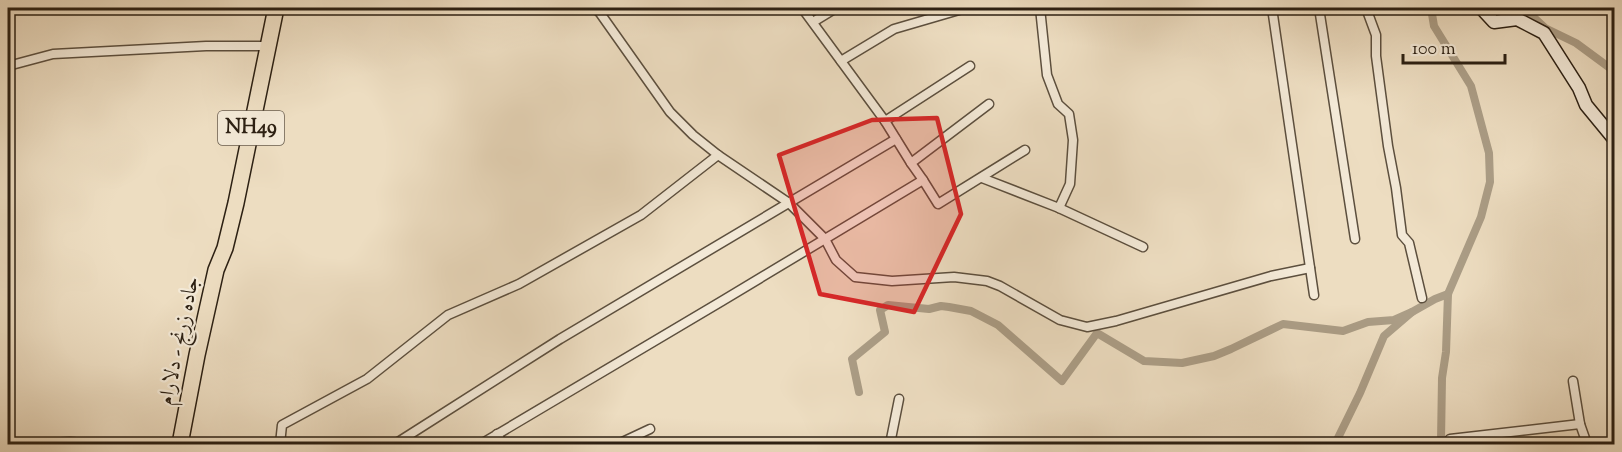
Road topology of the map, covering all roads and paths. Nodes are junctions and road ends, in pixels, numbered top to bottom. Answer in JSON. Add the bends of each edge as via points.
{"nodes":[{"id":1,"x":276,"y":8,"type":"edge"},
{"id":2,"x":802,"y":8,"type":"edge"},
{"id":3,"x":836,"y":8,"type":"edge"},
{"id":4,"x":966,"y":8,"type":"edge"},
{"id":5,"x":1040,"y":8,"type":"edge"},
{"id":6,"x":1272,"y":8,"type":"edge"},
{"id":7,"x":1319,"y":8,"type":"edge"},
{"id":8,"x":1366,"y":8,"type":"edge"},
{"id":9,"x":1481,"y":8,"type":"edge"},
{"id":10,"x":601,"y":9,"type":"edge"},
{"id":11,"x":955,"y":9,"type":"edge"},
{"id":12,"x":813,"y":22,"type":"junction"},
{"id":13,"x":268,"y":46,"type":"junction"},
{"id":14,"x":841,"y":61,"type":"junction"},
{"id":15,"x":8,"y":66,"type":"edge"},
{"id":16,"x":970,"y":66,"type":"dead end"},
{"id":17,"x":989,"y":104,"type":"dead end"},
{"id":18,"x":885,"y":122,"type":"junction"},
{"id":19,"x":896,"y":139,"type":"junction"},
{"id":20,"x":1614,"y":139,"type":"edge"},
{"id":21,"x":1025,"y":150,"type":"dead end"},
{"id":22,"x":718,"y":155,"type":"junction"},
{"id":23,"x":911,"y":163,"type":"junction"},
{"id":24,"x":982,"y":178,"type":"junction"},
{"id":25,"x":923,"y":180,"type":"junction"},
{"id":26,"x":789,"y":203,"type":"junction"},
{"id":27,"x":1059,"y":208,"type":"junction"},
{"id":28,"x":825,"y":239,"type":"junction"},
{"id":29,"x":1355,"y":239,"type":"dead end"},
{"id":30,"x":1143,"y":247,"type":"dead end"},
{"id":31,"x":225,"y":248,"type":"junction"},
{"id":32,"x":1310,"y":268,"type":"junction"},
{"id":33,"x":1314,"y":295,"type":"dead end"},
{"id":34,"x":1422,"y":298,"type":"dead end"},
{"id":35,"x":1573,"y":381,"type":"dead end"},
{"id":36,"x":898,"y":399,"type":"dead end"},
{"id":37,"x":1580,"y":424,"type":"junction"},
{"id":38,"x":650,"y":429,"type":"dead end"},
{"id":39,"x":497,"y":434,"type":"junction"},
{"id":40,"x":1450,"y":439,"type":"dead end"},
{"id":41,"x":33,"y":444,"type":"edge"},
{"id":42,"x":96,"y":444,"type":"edge"},
{"id":43,"x":180,"y":444,"type":"edge"},
{"id":44,"x":188,"y":444,"type":"edge"},
{"id":45,"x":280,"y":444,"type":"edge"},
{"id":46,"x":395,"y":444,"type":"edge"},
{"id":47,"x":481,"y":444,"type":"edge"},
{"id":48,"x":503,"y":444,"type":"edge"},
{"id":49,"x":619,"y":444,"type":"edge"},
{"id":50,"x":890,"y":444,"type":"edge"},
{"id":51,"x":1587,"y":444,"type":"edge"}],
"edges":[{"from":1,"to":13,"type":"highway","name":"جاده زرنج - دلارام","number":"NH49"},
{"from":2,"to":12,"type":"street"},
{"from":3,"to":12,"type":"street"},
{"from":4,"to":11,"type":"street"},
{"from":5,"to":27,"type":"street","via":[[1047,75],[1058,104],[1069,114],[1073,140],[1070,184]]},
{"from":6,"to":32,"type":"street"},
{"from":7,"to":29,"type":"street"},
{"from":8,"to":34,"type":"street","via":[[1376,35],[1402,235],[1408,243]]},
{"from":9,"to":20,"type":"street","via":[[1494,22],[1517,19],[1544,33],[1586,105]]},
{"from":10,"to":22,"type":"street","via":[[670,112]]},
{"from":11,"to":14,"type":"street","via":[[894,29]]},
{"from":12,"to":14,"type":"street"},
{"from":13,"to":15,"type":"street","via":[[53,54]]},
{"from":13,"to":31,"type":"highway","name":"جاده زرنج - دلارام","number":"NH49"},
{"from":14,"to":18,"type":"street"},
{"from":16,"to":18,"type":"street"},
{"from":17,"to":23,"type":"street"},
{"from":18,"to":19,"type":"street"},
{"from":19,"to":23,"type":"street"},
{"from":19,"to":26,"type":"street"},
{"from":21,"to":24,"type":"street"},
{"from":22,"to":26,"type":"street"},
{"from":22,"to":45,"type":"street","via":[[641,215],[519,284],[448,315],[367,379],[282,425]]},
{"from":23,"to":25,"type":"street"},
{"from":24,"to":25,"type":"street","via":[[938,204]]},
{"from":24,"to":27,"type":"street"},
{"from":25,"to":28,"type":"street"},
{"from":26,"to":28,"type":"street"},
{"from":26,"to":46,"type":"street","via":[[560,339]]},
{"from":27,"to":30,"type":"street"},
{"from":28,"to":32,"type":"street","via":[[836,260],[855,277],[892,281],[954,277],[987,282],[1060,320],[1087,327]]},
{"from":28,"to":39,"type":"street"},
{"from":31,"to":43,"type":"highway","name":"جاده زرنج - دلارام","number":"NH49","via":[[216,270]]},
{"from":31,"to":44,"type":"highway","name":"جاده زرنج - دلارام","number":"NH49","via":[[225,271]]},
{"from":32,"to":33,"type":"street"},
{"from":35,"to":37,"type":"street"},
{"from":36,"to":50,"type":"street"},
{"from":37,"to":40,"type":"street"},
{"from":37,"to":51,"type":"street"},
{"from":38,"to":49,"type":"street"},
{"from":39,"to":47,"type":"street"},
{"from":39,"to":48,"type":"street"},
{"from":41,"to":42,"type":"street"}]}
